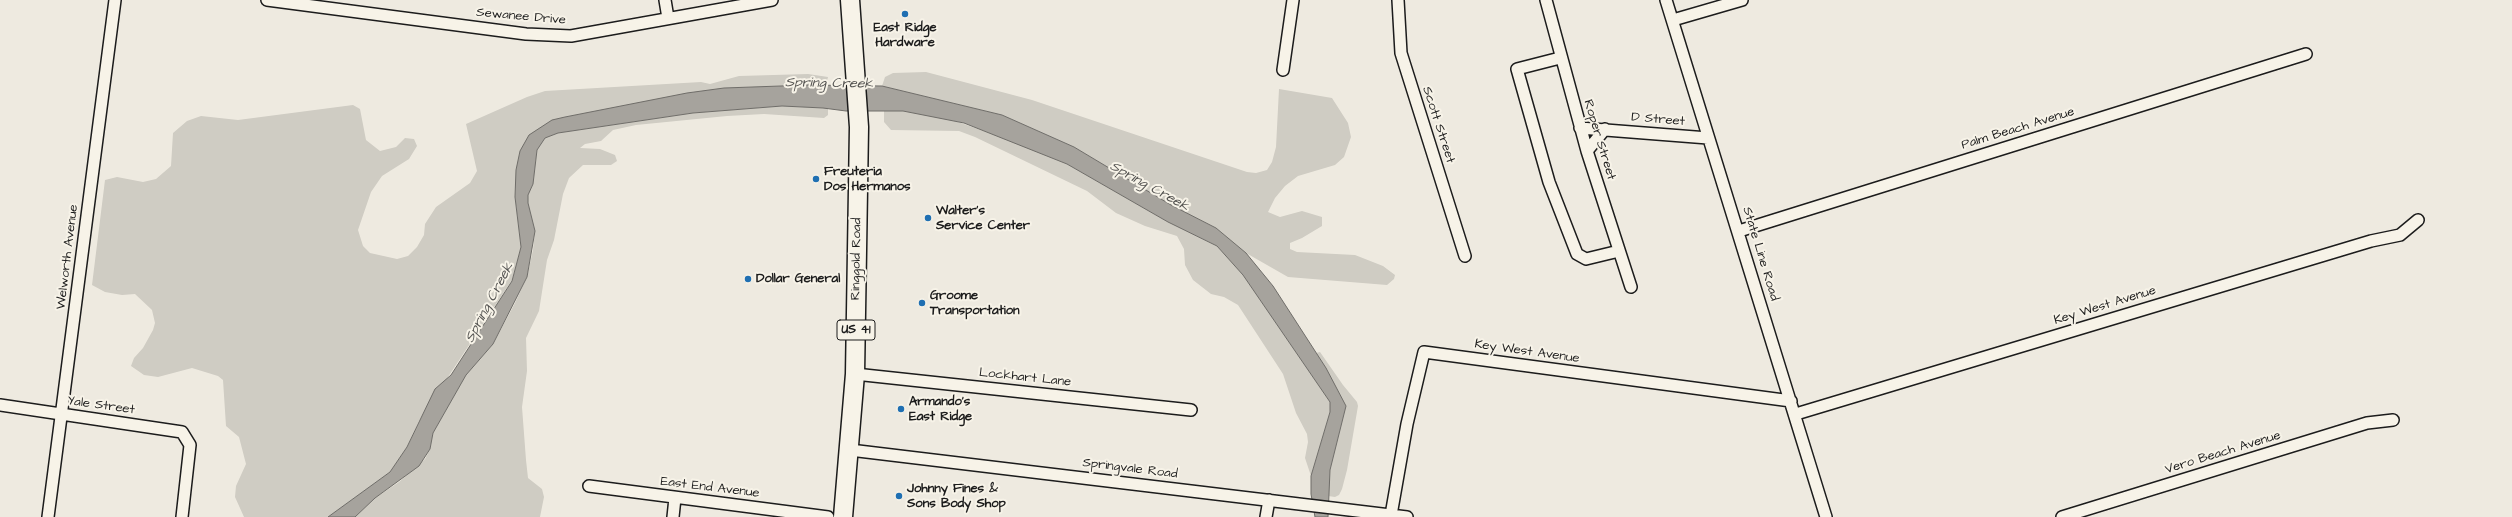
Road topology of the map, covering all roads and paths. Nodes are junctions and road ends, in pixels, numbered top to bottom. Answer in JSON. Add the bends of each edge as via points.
{"nodes":[{"id":1,"x":115,"y":0,"type":"edge"},
{"id":2,"x":267,"y":0,"type":"edge"},
{"id":3,"x":664,"y":0,"type":"edge"},
{"id":4,"x":772,"y":0,"type":"edge"},
{"id":5,"x":850,"y":0,"type":"edge"},
{"id":6,"x":1293,"y":0,"type":"edge"},
{"id":7,"x":1398,"y":0,"type":"edge"},
{"id":8,"x":1546,"y":0,"type":"edge"},
{"id":9,"x":1666,"y":0,"type":"edge"},
{"id":10,"x":1742,"y":0,"type":"edge"},
{"id":11,"x":668,"y":18,"type":"junction"},
{"id":12,"x":1674,"y":20,"type":"junction"},
{"id":13,"x":2306,"y":54,"type":"dead end"},
{"id":14,"x":1560,"y":58,"type":"junction"},
{"id":15,"x":1283,"y":70,"type":"dead end"},
{"id":16,"x":1580,"y":128,"type":"junction"},
{"id":17,"x":1605,"y":129,"type":"junction"},
{"id":18,"x":1708,"y":138,"type":"junction"},
{"id":19,"x":1587,"y":151,"type":"junction"},
{"id":20,"x":2418,"y":220,"type":"dead end"},
{"id":21,"x":1739,"y":231,"type":"junction"},
{"id":22,"x":1619,"y":251,"type":"junction"},
{"id":23,"x":1465,"y":256,"type":"dead end"},
{"id":24,"x":1632,"y":287,"type":"dead end"},
{"id":25,"x":855,"y":374,"type":"junction"},
{"id":26,"x":1792,"y":401,"type":"junction"},
{"id":27,"x":0,"y":405,"type":"edge"},
{"id":28,"x":1191,"y":410,"type":"dead end"},
{"id":29,"x":62,"y":414,"type":"junction"},
{"id":30,"x":1796,"y":414,"type":"junction"},
{"id":31,"x":2393,"y":420,"type":"dead end"},
{"id":32,"x":850,"y":450,"type":"junction"},
{"id":33,"x":589,"y":486,"type":"dead end"},
{"id":34,"x":675,"y":498,"type":"junction"},
{"id":35,"x":1269,"y":500,"type":"junction"},
{"id":36,"x":1391,"y":515,"type":"junction"},
{"id":37,"x":48,"y":517,"type":"edge"},
{"id":38,"x":182,"y":517,"type":"edge"},
{"id":39,"x":673,"y":517,"type":"edge"},
{"id":40,"x":828,"y":517,"type":"edge"},
{"id":41,"x":843,"y":517,"type":"edge"},
{"id":42,"x":1266,"y":517,"type":"edge"},
{"id":43,"x":1407,"y":517,"type":"edge"},
{"id":44,"x":1826,"y":517,"type":"edge"},
{"id":45,"x":2062,"y":517,"type":"edge"}],
"edges":[{"from":1,"to":29,"type":"street","name":"Welworth Avenue"},
{"from":2,"to":11,"type":"street","name":"Sewanee Drive","via":[[533,35],[571,36]]},
{"from":3,"to":11,"type":"street"},
{"from":4,"to":11,"type":"street","name":"Sewanee Drive"},
{"from":5,"to":25,"type":"main road","name":"Ringgold Road","number":"US 41","via":[[858,127]]},
{"from":6,"to":15,"type":"street"},
{"from":7,"to":23,"type":"street","name":"Scott Street","via":[[1401,53]]},
{"from":8,"to":14,"type":"street","name":"Roper Street"},
{"from":9,"to":12,"type":"street","name":"State Line Road"},
{"from":10,"to":12,"type":"street"},
{"from":12,"to":18,"type":"street","name":"State Line Road"},
{"from":13,"to":21,"type":"street","name":"Palm Beach Avenue"},
{"from":14,"to":16,"type":"street","name":"Roper Street"},
{"from":14,"to":22,"type":"street","via":[[1517,69],[1549,182],[1577,254],[1586,259]]},
{"from":16,"to":17,"type":"street","name":"D Street"},
{"from":16,"to":19,"type":"street","name":"Roper Street"},
{"from":17,"to":18,"type":"street","name":"D Street"},
{"from":17,"to":19,"type":"street"},
{"from":18,"to":21,"type":"street","name":"State Line Road"},
{"from":19,"to":22,"type":"street","name":"Roper Street"},
{"from":20,"to":30,"type":"street","name":"Key West Avenue","via":[[2400,235],[2371,241]]},
{"from":21,"to":26,"type":"street","name":"State Line Road"},
{"from":22,"to":24,"type":"street","name":"Roper Street"},
{"from":25,"to":28,"type":"street","name":"Lockhart Lane"},
{"from":25,"to":32,"type":"main road","name":"Ringgold Road","number":"US 41"},
{"from":26,"to":30,"type":"street","name":"State Line Road"},
{"from":26,"to":36,"type":"street","name":"Key West Avenue","via":[[1424,352],[1406,424]]},
{"from":27,"to":29,"type":"street","name":"Yale Street"},
{"from":29,"to":37,"type":"street","name":"Welworth Avenue"},
{"from":29,"to":38,"type":"street","name":"Yale Street","via":[[182,432],[190,445]]},
{"from":30,"to":44,"type":"street","name":"State Line Road"},
{"from":31,"to":45,"type":"street","name":"Vero Beach Avenue","via":[[2367,423]]},
{"from":32,"to":35,"type":"street","name":"Springvale Road"},
{"from":32,"to":41,"type":"main road","name":"Ringgold Road","number":"US 41"},
{"from":33,"to":34,"type":"street","name":"East End Avenue"},
{"from":34,"to":39,"type":"street"},
{"from":34,"to":40,"type":"street","name":"East End Avenue"},
{"from":35,"to":36,"type":"street","name":"Springvale Road"},
{"from":35,"to":42,"type":"street"},
{"from":36,"to":43,"type":"street","name":"Springvale Road"}]}
